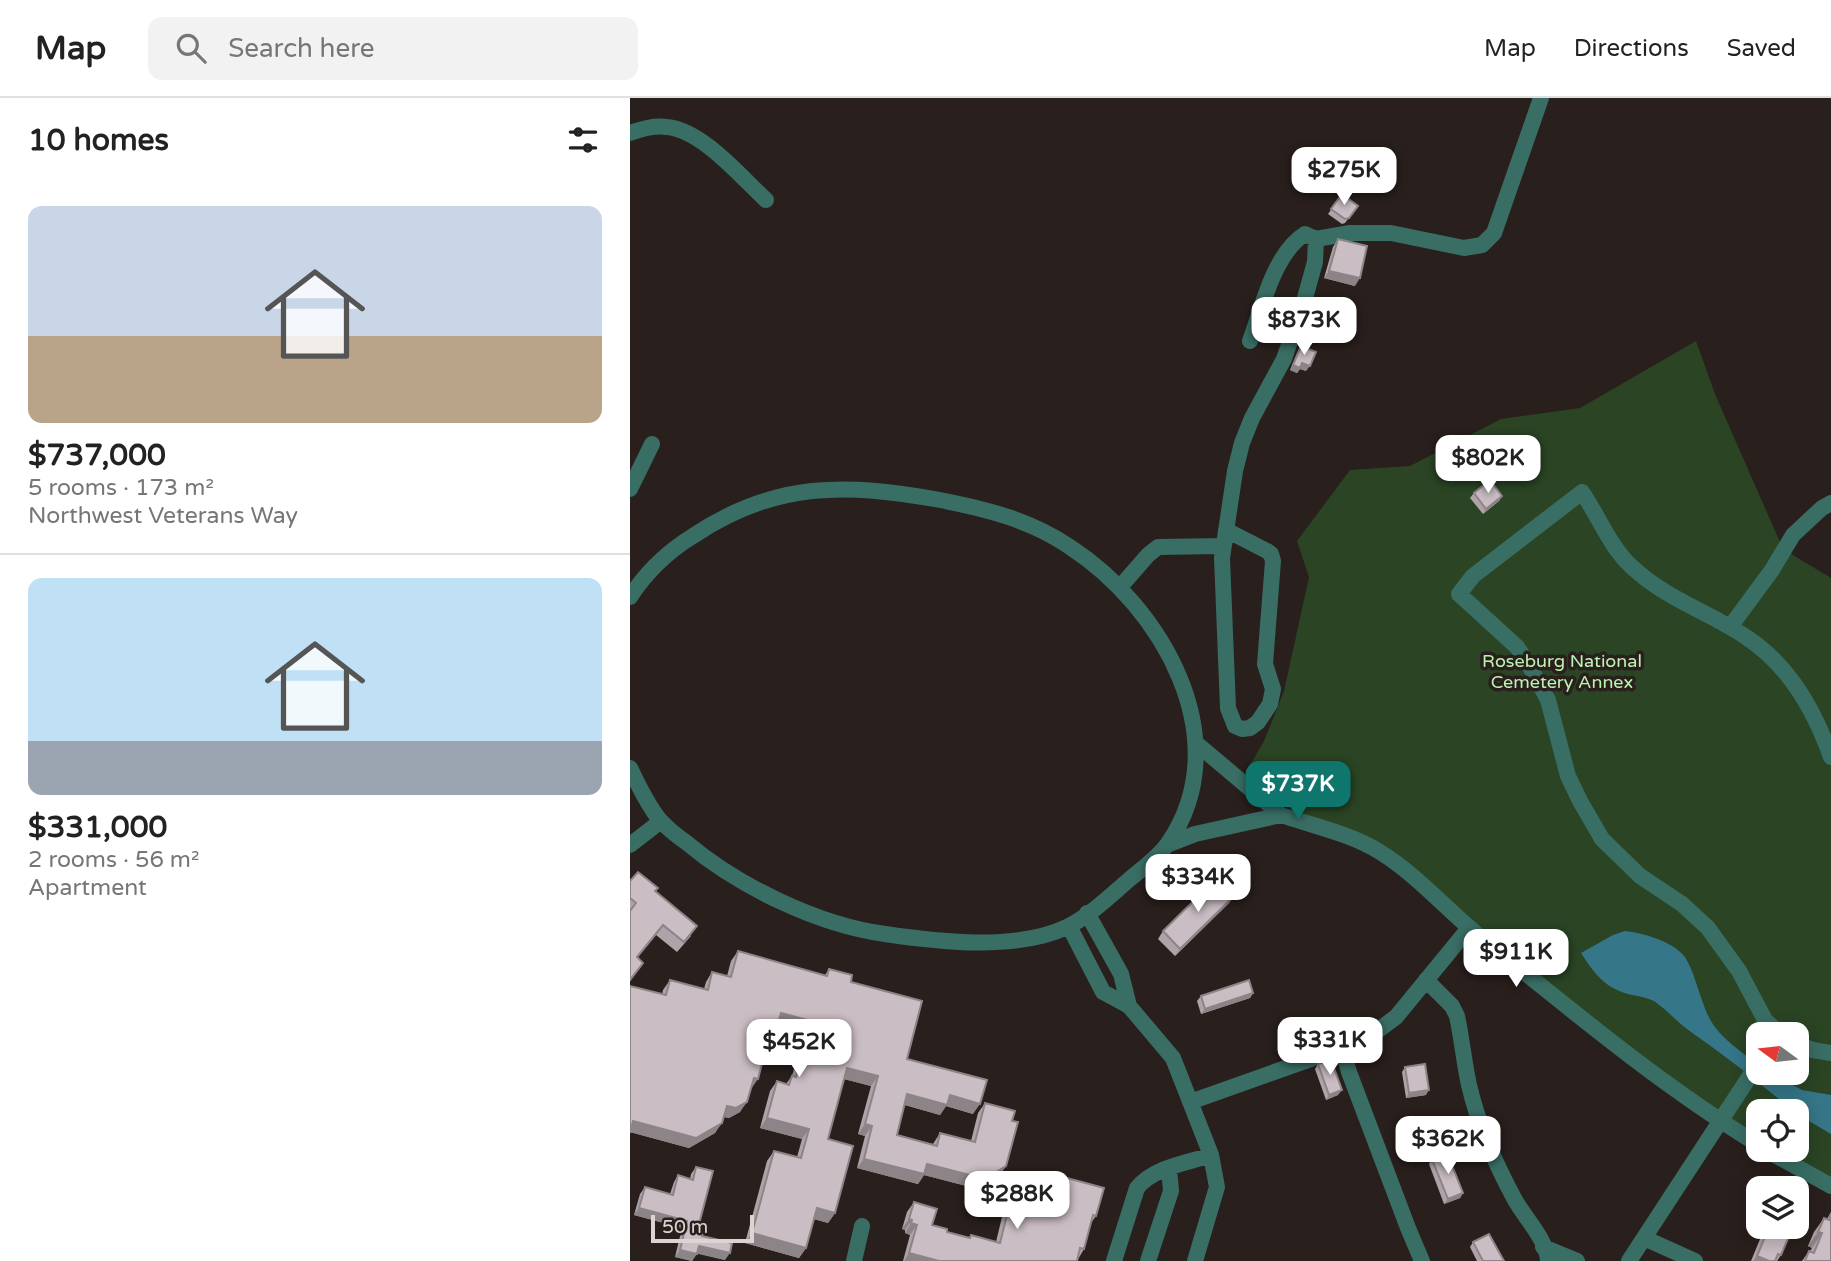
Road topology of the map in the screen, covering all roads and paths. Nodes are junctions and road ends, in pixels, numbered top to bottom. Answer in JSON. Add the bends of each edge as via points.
{"nodes":[{"id":1,"x":1541,"y":98,"type":"edge"},
{"id":2,"x":630,"y":133,"type":"edge"},
{"id":3,"x":766,"y":200,"type":"dead end"},
{"id":4,"x":1316,"y":239,"type":"junction"},
{"id":5,"x":1251,"y":341,"type":"dead end"},
{"id":6,"x":652,"y":444,"type":"dead end"},
{"id":7,"x":630,"y":489,"type":"edge"},
{"id":8,"x":1831,"y":503,"type":"edge"},
{"id":9,"x":1224,"y":538,"type":"junction"},
{"id":10,"x":1120,"y":587,"type":"junction"},
{"id":11,"x":630,"y":597,"type":"edge"},
{"id":12,"x":1730,"y":627,"type":"junction"},
{"id":13,"x":1196,"y":743,"type":"junction"},
{"id":14,"x":1831,"y":757,"type":"edge"},
{"id":15,"x":630,"y":768,"type":"edge"},
{"id":16,"x":1281,"y":816,"type":"junction"},
{"id":17,"x":661,"y":821,"type":"junction"},
{"id":18,"x":630,"y":845,"type":"edge"},
{"id":19,"x":1167,"y":845,"type":"junction"},
{"id":20,"x":1087,"y":913,"type":"junction"},
{"id":21,"x":1069,"y":926,"type":"junction"},
{"id":22,"x":1469,"y":928,"type":"junction"},
{"id":23,"x":1426,"y":980,"type":"junction"},
{"id":24,"x":1129,"y":1006,"type":"junction"},
{"id":25,"x":1767,"y":1022,"type":"edge"},
{"id":26,"x":1342,"y":1048,"type":"junction"},
{"id":27,"x":1810,"y":1049,"type":"edge"},
{"id":28,"x":1831,"y":1053,"type":"edge"},
{"id":29,"x":1746,"y":1081,"type":"edge"},
{"id":30,"x":1190,"y":1101,"type":"junction"},
{"id":31,"x":1720,"y":1120,"type":"junction"},
{"id":32,"x":1746,"y":1137,"type":"edge"},
{"id":33,"x":1211,"y":1155,"type":"junction"},
{"id":34,"x":1788,"y":1162,"type":"edge"},
{"id":35,"x":1169,"y":1168,"type":"junction"},
{"id":36,"x":1831,"y":1186,"type":"edge"},
{"id":37,"x":862,"y":1226,"type":"dead end"},
{"id":38,"x":1644,"y":1238,"type":"junction"},
{"id":39,"x":1545,"y":1254,"type":"edge"},
{"id":40,"x":854,"y":1261,"type":"edge"},
{"id":41,"x":1114,"y":1261,"type":"edge"},
{"id":42,"x":1148,"y":1261,"type":"edge"},
{"id":43,"x":1195,"y":1261,"type":"edge"},
{"id":44,"x":1422,"y":1261,"type":"edge"},
{"id":45,"x":1577,"y":1261,"type":"edge"},
{"id":46,"x":1629,"y":1261,"type":"edge"},
{"id":47,"x":1695,"y":1261,"type":"edge"}],
"edges":[{"from":1,"to":4,"type":"street","via":[[1494,233],[1482,245],[1464,248],[1391,233]]},
{"from":2,"to":3,"type":"street","via":[[649,127],[684,131],[699,139]]},
{"from":4,"to":5,"type":"street","via":[[1305,234],[1282,258]]},
{"from":4,"to":9,"type":"street","via":[[1315,262],[1283,359],[1242,443]]},
{"from":6,"to":7,"type":"street"},
{"from":8,"to":12,"type":"street","via":[[1793,535]]},
{"from":9,"to":9,"type":"street","via":[[1228,708],[1235,726],[1248,728],[1265,714],[1273,690],[1265,664],[1273,561],[1271,554]]},
{"from":9,"to":10,"type":"street","via":[[1158,547]]},
{"from":10,"to":11,"type":"street","via":[[1069,546],[1010,517],[922,497],[836,488],[800,491],[738,509],[668,552]]},
{"from":10,"to":13,"type":"street","via":[[1142,613],[1177,673],[1194,717]]},
{"from":12,"to":14,"type":"street","via":[[1762,648],[1793,682],[1816,718]]},
{"from":12,"to":25,"type":"street","via":[[1668,594],[1631,566],[1583,492],[1473,576],[1459,594],[1517,647],[1529,665],[1548,700],[1569,776],[1602,839],[1640,876],[1708,928]]},
{"from":13,"to":16,"type":"street"},
{"from":13,"to":19,"type":"street","via":[[1189,802]]},
{"from":15,"to":17,"type":"street"},
{"from":16,"to":19,"type":"street","via":[[1217,828]]},
{"from":16,"to":22,"type":"street","via":[[1379,851]]},
{"from":17,"to":18,"type":"street"},
{"from":17,"to":21,"type":"street","via":[[738,879],[810,914],[874,933],[976,942],[1040,936]]},
{"from":19,"to":20,"type":"street"},
{"from":20,"to":21,"type":"street"},
{"from":20,"to":24,"type":"street","via":[[1121,974]]},
{"from":21,"to":24,"type":"street","via":[[1104,992]]},
{"from":22,"to":23,"type":"street"},
{"from":22,"to":31,"type":"street"},
{"from":23,"to":26,"type":"street","via":[[1396,1017],[1369,1037]]},
{"from":23,"to":39,"type":"street","via":[[1457,1016],[1480,1121],[1515,1201]]},
{"from":24,"to":30,"type":"street","via":[[1173,1058]]},
{"from":26,"to":30,"type":"street"},
{"from":26,"to":44,"type":"street"},
{"from":27,"to":28,"type":"street"},
{"from":29,"to":31,"type":"street"},
{"from":30,"to":33,"type":"street"},
{"from":31,"to":32,"type":"street"},
{"from":31,"to":38,"type":"street"},
{"from":33,"to":35,"type":"street"},
{"from":33,"to":43,"type":"street","via":[[1217,1186]]},
{"from":34,"to":36,"type":"street"},
{"from":35,"to":41,"type":"street","via":[[1150,1176],[1138,1188]]},
{"from":35,"to":42,"type":"street","via":[[1171,1191]]},
{"from":37,"to":40,"type":"street"},
{"from":38,"to":46,"type":"street"},
{"from":38,"to":47,"type":"street"},
{"from":39,"to":45,"type":"street"}]}
